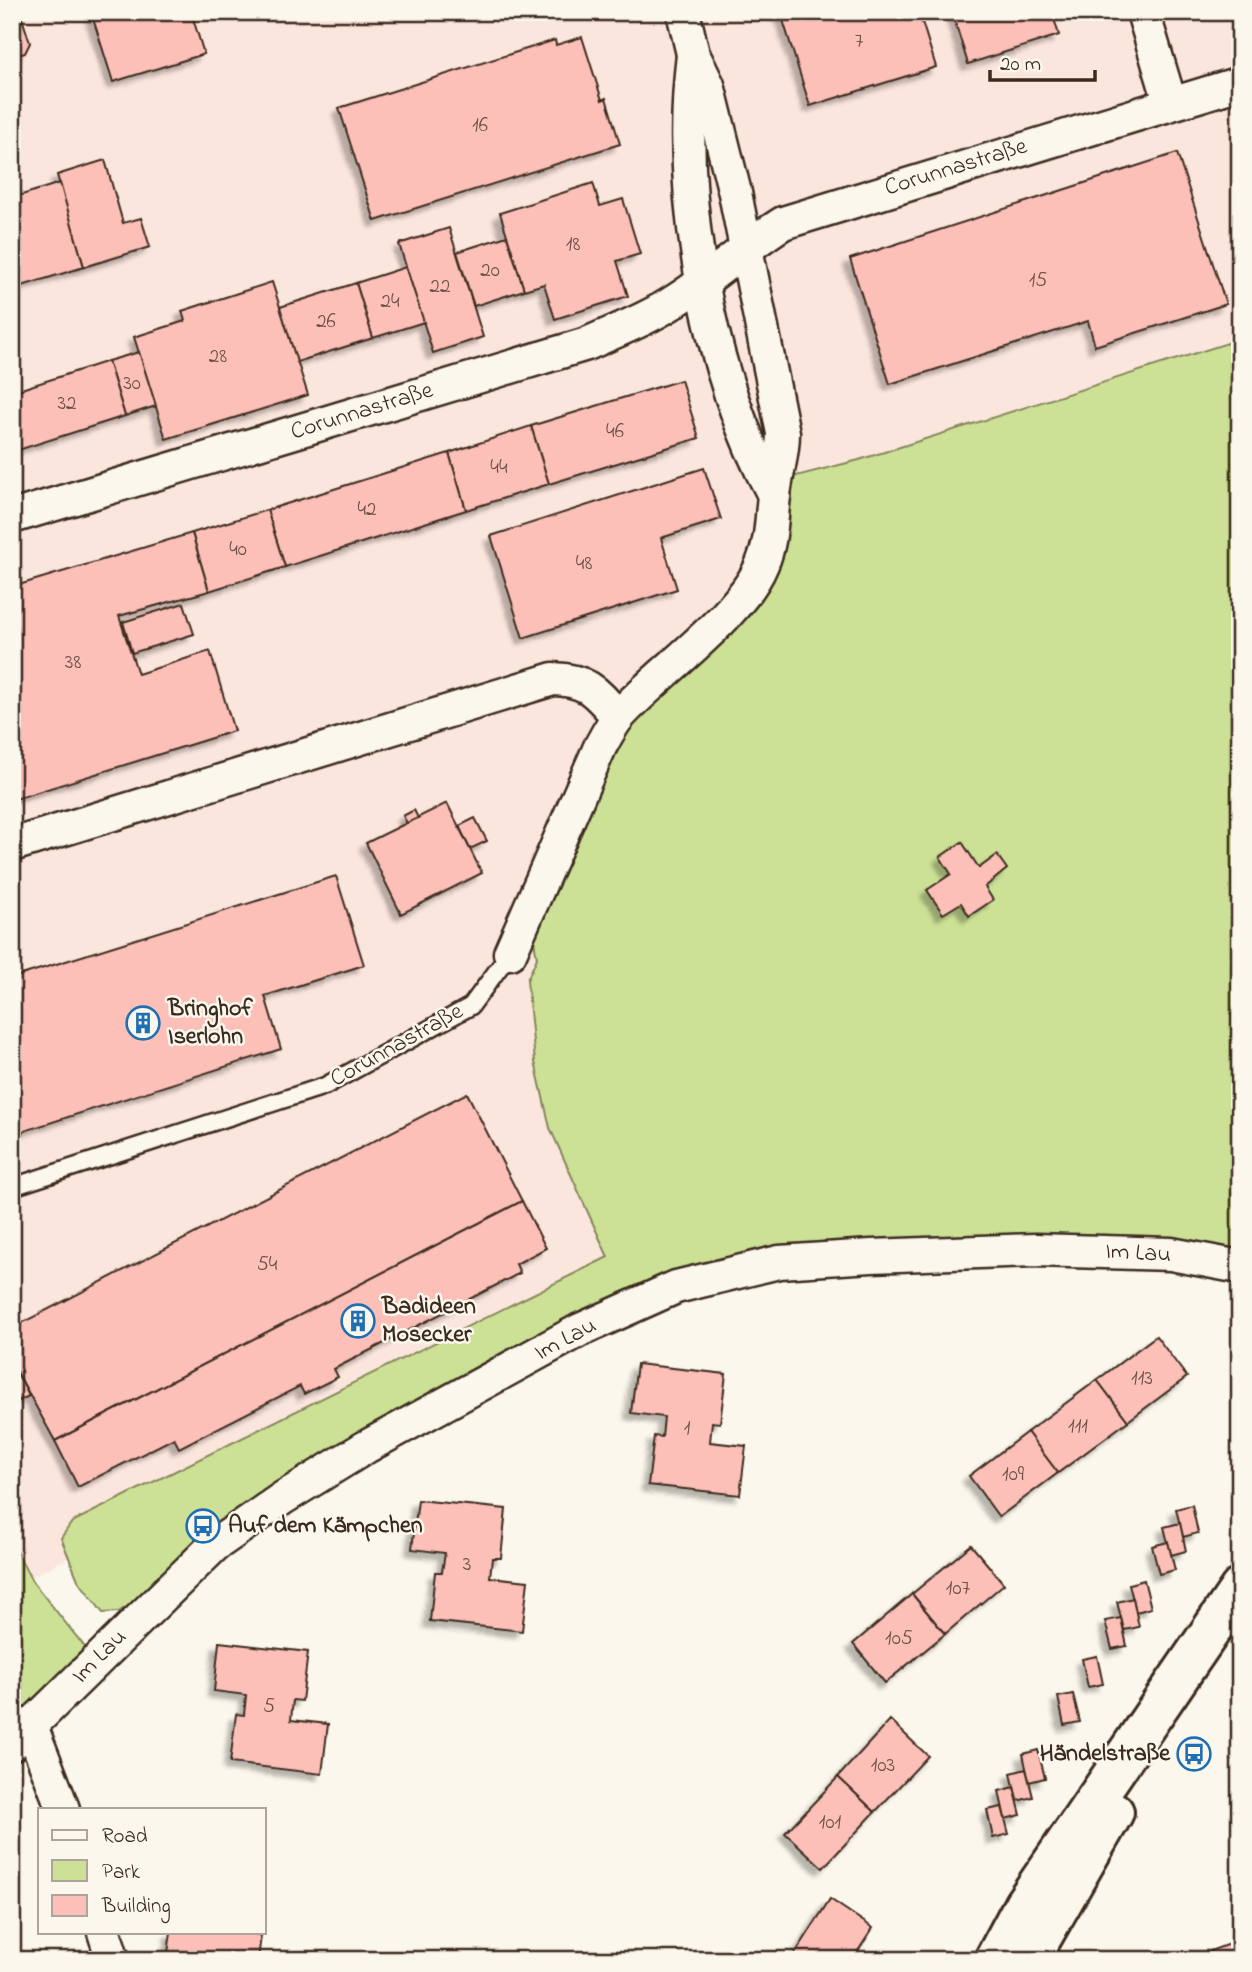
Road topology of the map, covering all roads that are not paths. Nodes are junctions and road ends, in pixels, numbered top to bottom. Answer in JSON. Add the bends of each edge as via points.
{"nodes":[{"id":1,"x":683,"y":12,"type":"edge"},
{"id":2,"x":1143,"y":12,"type":"edge"},
{"id":3,"x":693,"y":54,"type":"junction"},
{"id":4,"x":1240,"y":83,"type":"edge"},
{"id":5,"x":1170,"y":102,"type":"junction"},
{"id":6,"x":747,"y":245,"type":"junction"},
{"id":7,"x":700,"y":281,"type":"junction"},
{"id":8,"x":774,"y":495,"type":"junction"},
{"id":9,"x":12,"y":517,"type":"edge"},
{"id":10,"x":618,"y":717,"type":"junction"},
{"id":11,"x":12,"y":845,"type":"edge"},
{"id":12,"x":510,"y":953,"type":"joint"},
{"id":13,"x":12,"y":1187,"type":"edge"},
{"id":14,"x":1240,"y":1267,"type":"edge"},
{"id":15,"x":1240,"y":1588,"type":"edge"},
{"id":16,"x":1219,"y":1619,"type":"junction"},
{"id":17,"x":22,"y":1735,"type":"edge"},
{"id":18,"x":62,"y":1808,"type":"edge"},
{"id":19,"x":105,"y":1934,"type":"edge"},
{"id":20,"x":113,"y":1960,"type":"edge"},
{"id":21,"x":993,"y":1960,"type":"edge"},
{"id":22,"x":1029,"y":1960,"type":"edge"}],
"edges":[{"from":1,"to":3,"type":"street","name":"Corunnastraße"},
{"from":2,"to":5,"type":"street"},
{"from":3,"to":6,"type":"street","name":"Corunnastraße","via":[[708,85]]},
{"from":3,"to":7,"type":"street","name":"Corunnastraße","via":[[687,126]]},
{"from":4,"to":5,"type":"street","name":"Corunnastraße"},
{"from":5,"to":6,"type":"street","name":"Corunnastraße","via":[[814,211]]},
{"from":6,"to":7,"type":"street","name":"Corunnastraße"},
{"from":6,"to":8,"type":"street","name":"Corunnastraße","via":[[783,433]]},
{"from":7,"to":8,"type":"street","name":"Corunnastraße","via":[[753,457]]},
{"from":7,"to":9,"type":"street","name":"Corunnastraße","via":[[647,317],[587,344]]},
{"from":8,"to":10,"type":"street","name":"Corunnastraße","via":[[772,531],[762,566],[746,591]]},
{"from":10,"to":11,"type":"street","via":[[593,688],[553,679]]},
{"from":10,"to":12,"type":"street","name":"Corunnastraße","via":[[600,747]]},
{"from":12,"to":13,"type":"lane","name":"Corunnastraße","via":[[471,1006],[325,1086]]},
{"from":14,"to":17,"type":"street","name":"Im Lau","via":[[1171,1254],[1035,1250],[912,1254],[779,1262],[676,1287],[580,1330],[366,1447],[215,1545]]},
{"from":15,"to":16,"type":"main road"},
{"from":16,"to":21,"type":"main road","via":[[1024,1904]]},
{"from":16,"to":22,"type":"main road"},
{"from":17,"to":18,"type":"street"},
{"from":19,"to":20,"type":"street"}]}
